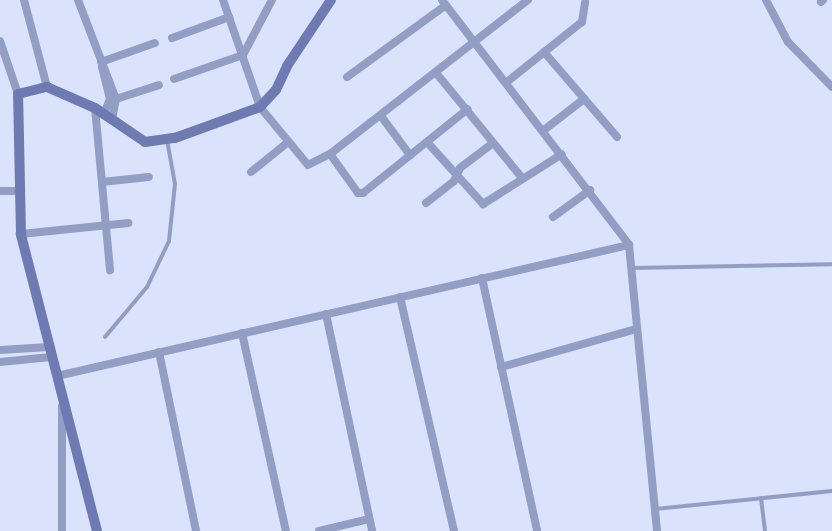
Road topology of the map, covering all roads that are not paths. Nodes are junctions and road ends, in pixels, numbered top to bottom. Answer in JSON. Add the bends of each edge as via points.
{"nodes":[{"id":1,"x":24,"y":0,"type":"edge"},
{"id":2,"x":78,"y":0,"type":"edge"},
{"id":3,"x":223,"y":0,"type":"edge"},
{"id":4,"x":272,"y":0,"type":"edge"},
{"id":5,"x":331,"y":0,"type":"edge"},
{"id":6,"x":528,"y":0,"type":"edge"},
{"id":7,"x":766,"y":0,"type":"edge"},
{"id":8,"x":585,"y":2,"type":"dead end"},
{"id":9,"x":444,"y":3,"type":"edge"},
{"id":10,"x":229,"y":17,"type":"junction"},
{"id":11,"x":172,"y":38,"type":"dead end"},
{"id":12,"x":0,"y":40,"type":"edge"},
{"id":13,"x":476,"y":41,"type":"junction"},
{"id":14,"x":155,"y":43,"type":"dead end"},
{"id":15,"x":544,"y":52,"type":"junction"},
{"id":16,"x":243,"y":55,"type":"junction"},
{"id":17,"x":101,"y":64,"type":"junction"},
{"id":18,"x":437,"y":74,"type":"junction"},
{"id":19,"x":347,"y":77,"type":"dead end"},
{"id":20,"x":174,"y":79,"type":"dead end"},
{"id":21,"x":507,"y":82,"type":"junction"},
{"id":22,"x":159,"y":85,"type":"dead end"},
{"id":23,"x":47,"y":87,"type":"junction"},
{"id":24,"x":832,"y":87,"type":"edge"},
{"id":25,"x":18,"y":94,"type":"junction"},
{"id":26,"x":116,"y":99,"type":"junction"},
{"id":27,"x":584,"y":99,"type":"junction"},
{"id":28,"x":260,"y":107,"type":"junction"},
{"id":29,"x":468,"y":109,"type":"junction"},
{"id":30,"x":103,"y":114,"type":"junction"},
{"id":31,"x":381,"y":116,"type":"junction"},
{"id":32,"x":544,"y":130,"type":"junction"},
{"id":33,"x":617,"y":137,"type":"dead end"},
{"id":34,"x":167,"y":139,"type":"junction"},
{"id":35,"x":427,"y":142,"type":"junction"},
{"id":36,"x":287,"y":143,"type":"junction"},
{"id":37,"x":494,"y":143,"type":"junction"},
{"id":38,"x":330,"y":154,"type":"junction"},
{"id":39,"x":562,"y":154,"type":"junction"},
{"id":40,"x":410,"y":155,"type":"junction"},
{"id":41,"x":252,"y":172,"type":"dead end"},
{"id":42,"x":149,"y":177,"type":"dead end"},
{"id":43,"x":457,"y":178,"type":"junction"},
{"id":44,"x":522,"y":178,"type":"junction"},
{"id":45,"x":102,"y":182,"type":"junction"},
{"id":46,"x":590,"y":190,"type":"junction"},
{"id":47,"x":0,"y":191,"type":"edge"},
{"id":48,"x":19,"y":191,"type":"junction"},
{"id":49,"x":426,"y":203,"type":"dead end"},
{"id":50,"x":554,"y":217,"type":"dead end"},
{"id":51,"x":128,"y":223,"type":"dead end"},
{"id":52,"x":106,"y":225,"type":"junction"},
{"id":53,"x":21,"y":234,"type":"junction"},
{"id":54,"x":628,"y":245,"type":"junction"},
{"id":55,"x":832,"y":264,"type":"edge"},
{"id":56,"x":631,"y":268,"type":"junction"},
{"id":57,"x":110,"y":270,"type":"dead end"},
{"id":58,"x":482,"y":279,"type":"junction"},
{"id":59,"x":400,"y":297,"type":"junction"},
{"id":60,"x":326,"y":314,"type":"junction"},
{"id":61,"x":636,"y":329,"type":"junction"},
{"id":62,"x":242,"y":333,"type":"junction"},
{"id":63,"x":105,"y":337,"type":"dead end"},
{"id":64,"x":0,"y":350,"type":"edge"},
{"id":65,"x":50,"y":352,"type":"junction"},
{"id":66,"x":159,"y":352,"type":"junction"},
{"id":67,"x":0,"y":362,"type":"edge"},
{"id":68,"x":501,"y":367,"type":"junction"},
{"id":69,"x":57,"y":376,"type":"junction"},
{"id":70,"x":62,"y":402,"type":"junction"},
{"id":71,"x":832,"y":491,"type":"edge"},
{"id":72,"x":761,"y":498,"type":"junction"},
{"id":73,"x":655,"y":509,"type":"junction"},
{"id":74,"x":369,"y":519,"type":"junction"},
{"id":75,"x":62,"y":531,"type":"edge"},
{"id":76,"x":97,"y":531,"type":"edge"},
{"id":77,"x":196,"y":531,"type":"edge"},
{"id":78,"x":286,"y":531,"type":"edge"},
{"id":79,"x":319,"y":531,"type":"edge"},
{"id":80,"x":372,"y":531,"type":"edge"},
{"id":81,"x":454,"y":531,"type":"edge"},
{"id":82,"x":537,"y":531,"type":"edge"},
{"id":83,"x":657,"y":531,"type":"edge"},
{"id":84,"x":765,"y":531,"type":"edge"}],
"edges":[{"from":1,"to":23,"type":"street"},
{"from":2,"to":17,"type":"street"},
{"from":3,"to":10,"type":"street"},
{"from":4,"to":16,"type":"street"},
{"from":5,"to":28,"type":"street","via":[[287,66],[276,90]]},
{"from":6,"to":13,"type":"street"},
{"from":7,"to":24,"type":"street","via":[[789,42]]},
{"from":8,"to":15,"type":"street","via":[[582,22]]},
{"from":9,"to":13,"type":"street"},
{"from":9,"to":19,"type":"street"},
{"from":10,"to":11,"type":"street"},
{"from":10,"to":16,"type":"street"},
{"from":12,"to":25,"type":"street"},
{"from":13,"to":18,"type":"street"},
{"from":13,"to":21,"type":"street"},
{"from":14,"to":17,"type":"street"},
{"from":15,"to":21,"type":"street"},
{"from":15,"to":27,"type":"street"},
{"from":16,"to":20,"type":"street"},
{"from":16,"to":28,"type":"street"},
{"from":17,"to":26,"type":"street"},
{"from":17,"to":30,"type":"street","via":[[110,99]]},
{"from":18,"to":29,"type":"street"},
{"from":18,"to":31,"type":"street"},
{"from":21,"to":32,"type":"street"},
{"from":22,"to":26,"type":"street"},
{"from":23,"to":25,"type":"street"},
{"from":23,"to":30,"type":"street"},
{"from":25,"to":48,"type":"street"},
{"from":26,"to":30,"type":"street"},
{"from":27,"to":32,"type":"street"},
{"from":27,"to":33,"type":"street"},
{"from":28,"to":34,"type":"street"},
{"from":28,"to":36,"type":"street"},
{"from":29,"to":35,"type":"street"},
{"from":29,"to":37,"type":"street"},
{"from":30,"to":34,"type":"street","via":[[145,142]]},
{"from":30,"to":45,"type":"street"},
{"from":31,"to":38,"type":"street"},
{"from":31,"to":40,"type":"street"},
{"from":32,"to":39,"type":"street"},
{"from":34,"to":63,"type":"lane","via":[[175,184],[169,241],[147,287]]},
{"from":35,"to":40,"type":"street"},
{"from":35,"to":43,"type":"street"},
{"from":36,"to":38,"type":"street","via":[[308,165]]},
{"from":36,"to":41,"type":"street"},
{"from":37,"to":43,"type":"street","via":[[460,168]]},
{"from":37,"to":44,"type":"street"},
{"from":38,"to":40,"type":"street","via":[[360,194]]},
{"from":39,"to":44,"type":"street"},
{"from":39,"to":46,"type":"street"},
{"from":42,"to":45,"type":"street"},
{"from":43,"to":44,"type":"street","via":[[483,204]]},
{"from":43,"to":49,"type":"street"},
{"from":45,"to":52,"type":"street"},
{"from":46,"to":50,"type":"street"},
{"from":46,"to":54,"type":"street"},
{"from":47,"to":48,"type":"street"},
{"from":48,"to":53,"type":"street"},
{"from":51,"to":52,"type":"street"},
{"from":52,"to":53,"type":"street"},
{"from":52,"to":57,"type":"street"},
{"from":53,"to":65,"type":"street"},
{"from":54,"to":56,"type":"street"},
{"from":54,"to":58,"type":"street"},
{"from":55,"to":56,"type":"lane"},
{"from":56,"to":61,"type":"street"},
{"from":58,"to":59,"type":"street"},
{"from":58,"to":68,"type":"street"},
{"from":59,"to":60,"type":"street"},
{"from":59,"to":81,"type":"street"},
{"from":60,"to":62,"type":"street"},
{"from":60,"to":74,"type":"street"},
{"from":61,"to":68,"type":"street"},
{"from":61,"to":73,"type":"street"},
{"from":62,"to":66,"type":"street"},
{"from":62,"to":78,"type":"street"},
{"from":64,"to":65,"type":"street"},
{"from":65,"to":67,"type":"street"},
{"from":65,"to":69,"type":"street"},
{"from":66,"to":69,"type":"street"},
{"from":66,"to":77,"type":"street"},
{"from":68,"to":82,"type":"street"},
{"from":69,"to":70,"type":"street"},
{"from":70,"to":75,"type":"street"},
{"from":70,"to":76,"type":"street"},
{"from":71,"to":72,"type":"lane"},
{"from":72,"to":73,"type":"lane"},
{"from":72,"to":84,"type":"lane"},
{"from":73,"to":83,"type":"street"},
{"from":74,"to":79,"type":"street"},
{"from":74,"to":80,"type":"street"}]}
